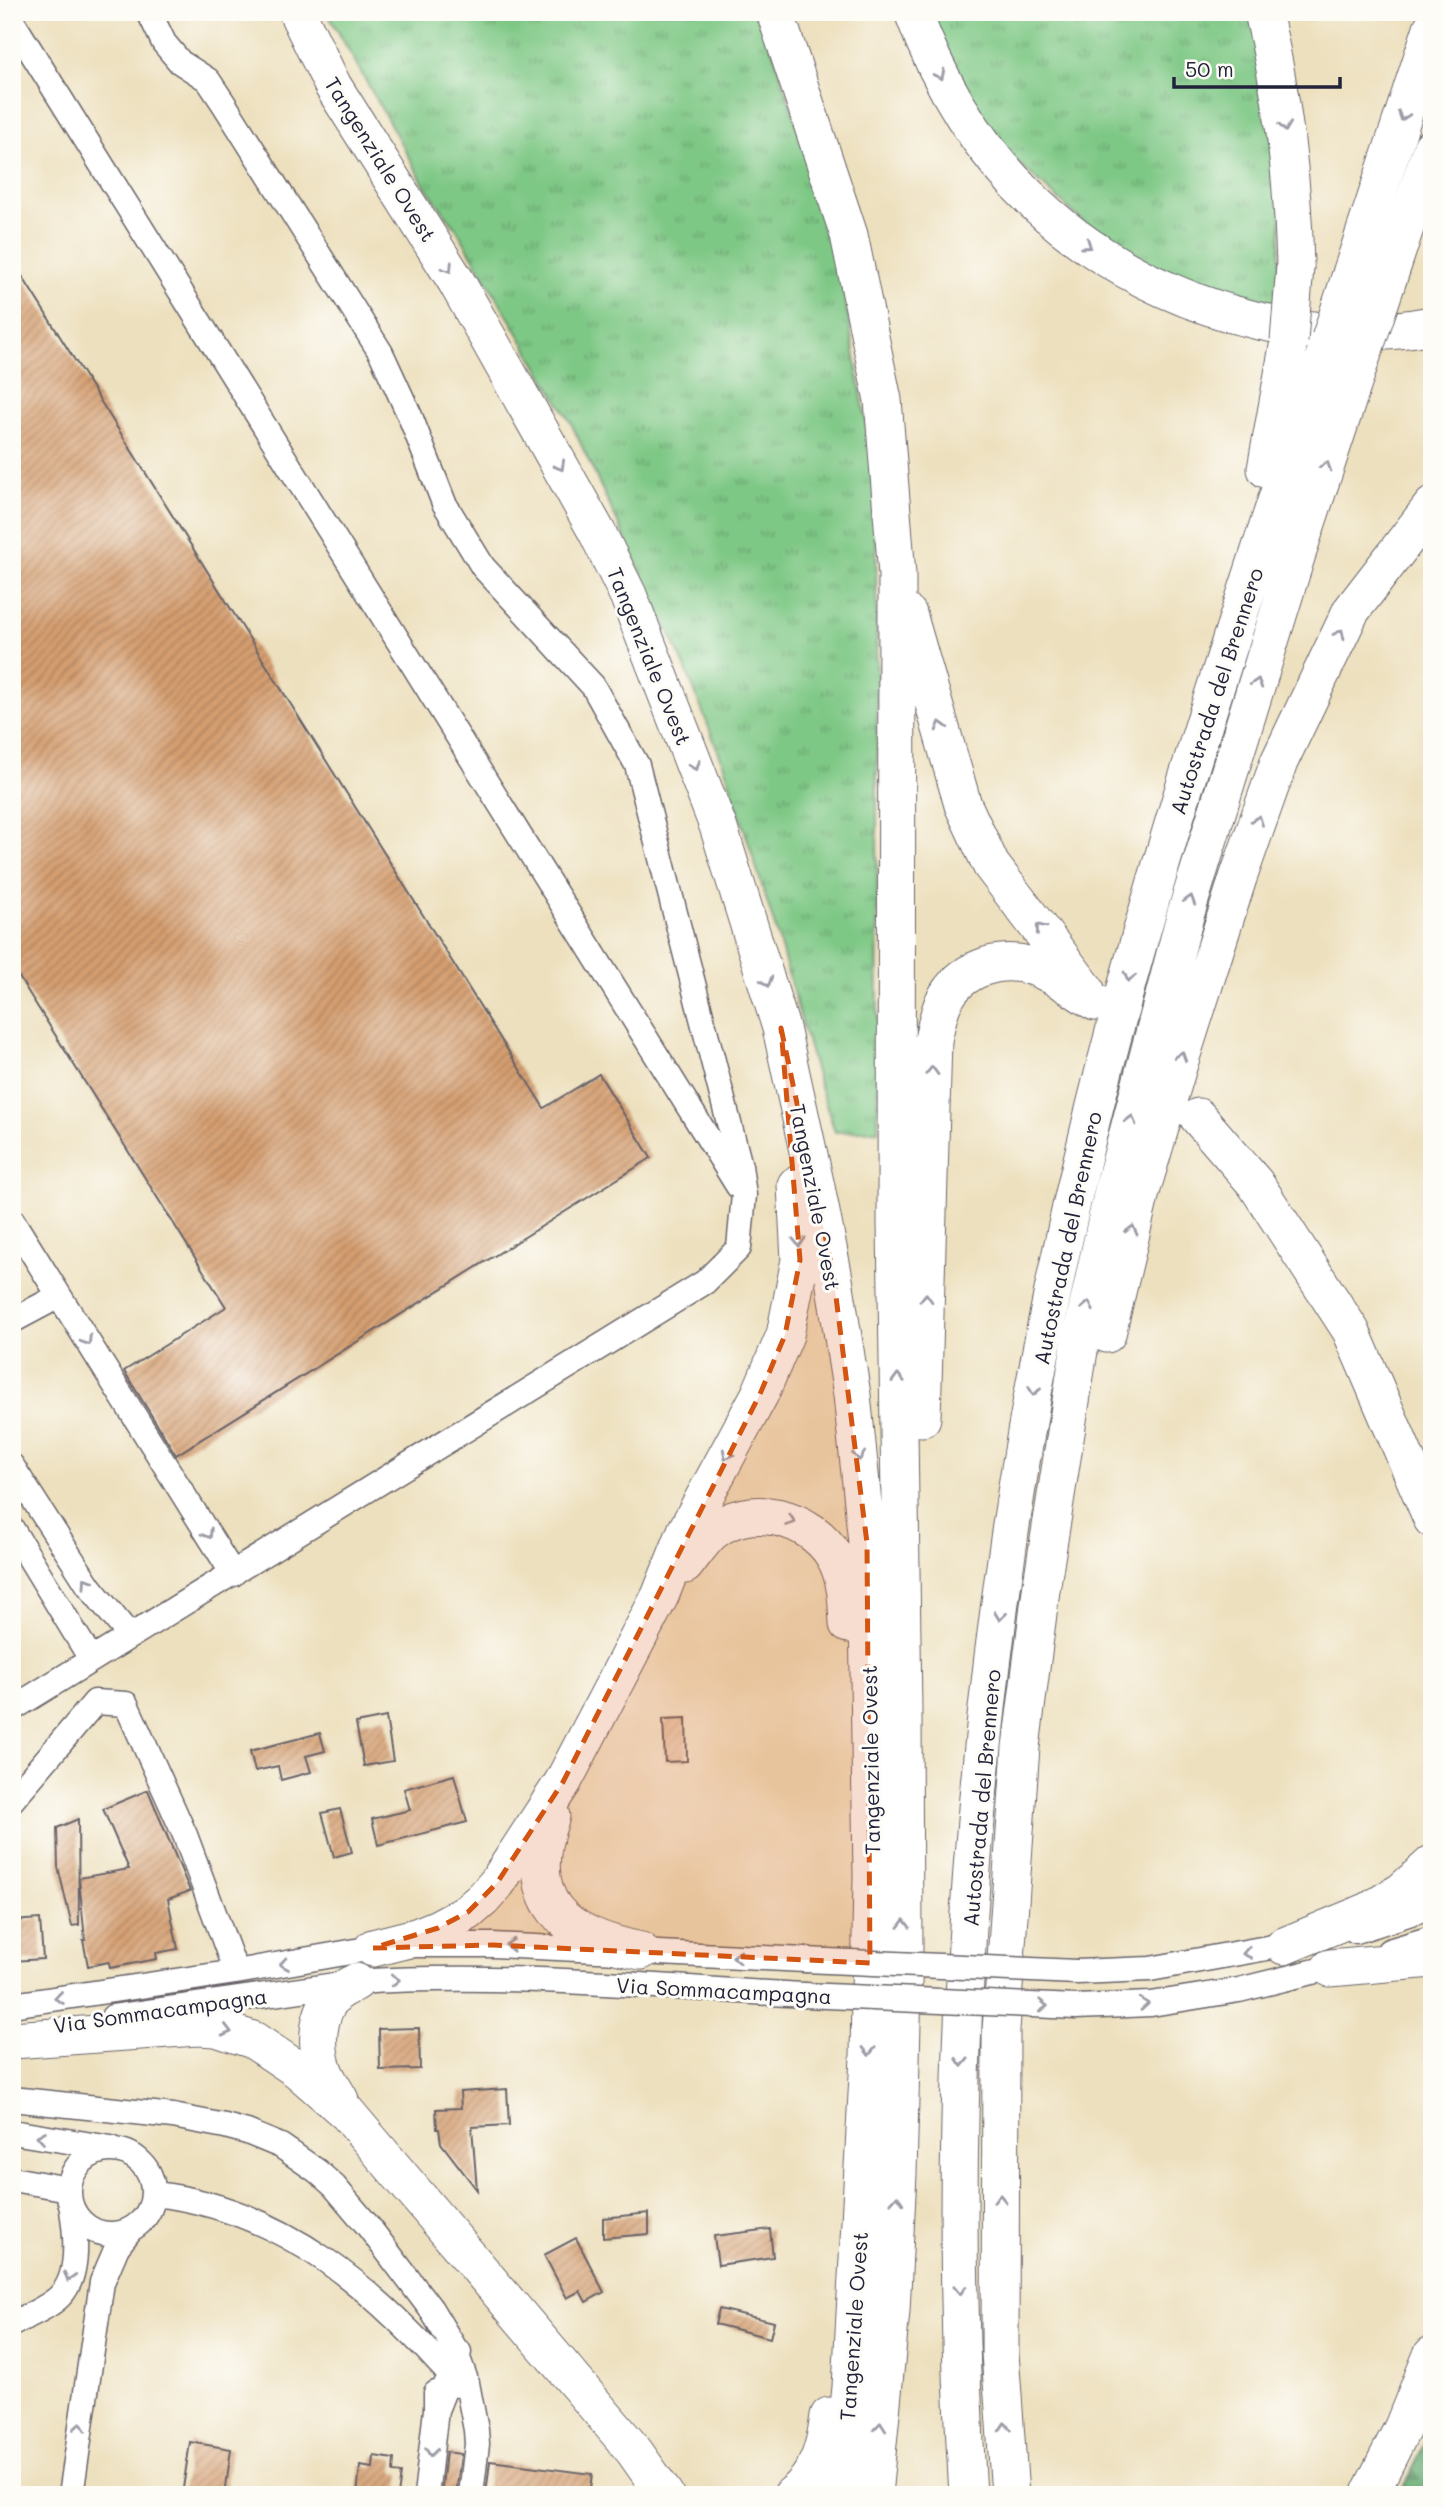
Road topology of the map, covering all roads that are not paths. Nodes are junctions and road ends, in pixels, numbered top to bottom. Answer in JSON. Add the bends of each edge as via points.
{"nodes":[{"id":1,"x":149,"y":12,"type":"edge"},
{"id":2,"x":274,"y":12,"type":"edge"},
{"id":3,"x":297,"y":12,"type":"edge"},
{"id":4,"x":775,"y":12,"type":"edge"},
{"id":5,"x":913,"y":12,"type":"edge"},
{"id":6,"x":1263,"y":12,"type":"edge"},
{"id":7,"x":12,"y":21,"type":"edge"},
{"id":8,"x":1432,"y":28,"type":"edge"},
{"id":9,"x":333,"y":86,"type":"junction"},
{"id":10,"x":1432,"y":147,"type":"edge"},
{"id":11,"x":1432,"y":325,"type":"edge"},
{"id":12,"x":1432,"y":506,"type":"edge"},
{"id":13,"x":897,"y":575,"type":"junction"},
{"id":14,"x":1235,"y":631,"type":"junction"},
{"id":15,"x":781,"y":1028,"type":"junction"},
{"id":16,"x":1198,"y":1117,"type":"dead end"},
{"id":17,"x":744,"y":1195,"type":"junction"},
{"id":18,"x":12,"y":1220,"type":"edge"},
{"id":19,"x":59,"y":1296,"type":"junction"},
{"id":20,"x":12,"y":1321,"type":"edge"},
{"id":21,"x":12,"y":1466,"type":"edge"},
{"id":22,"x":1432,"y":1519,"type":"edge"},
{"id":23,"x":12,"y":1529,"type":"edge"},
{"id":24,"x":233,"y":1574,"type":"junction"},
{"id":25,"x":660,"y":1596,"type":"junction"},
{"id":26,"x":130,"y":1635,"type":"junction"},
{"id":27,"x":92,"y":1659,"type":"junction"},
{"id":28,"x":12,"y":1709,"type":"edge"},
{"id":29,"x":904,"y":1709,"type":"junction"},
{"id":30,"x":563,"y":1782,"type":"junction"},
{"id":31,"x":12,"y":1800,"type":"edge"},
{"id":32,"x":1432,"y":1864,"type":"edge"},
{"id":33,"x":872,"y":1876,"type":"junction"},
{"id":34,"x":1432,"y":1906,"type":"edge"},
{"id":35,"x":1432,"y":1938,"type":"edge"},
{"id":36,"x":1284,"y":1946,"type":"junction"},
{"id":37,"x":373,"y":1948,"type":"junction"},
{"id":38,"x":641,"y":1951,"type":"junction"},
{"id":39,"x":1432,"y":1959,"type":"edge"},
{"id":40,"x":1330,"y":1968,"type":"junction"},
{"id":41,"x":236,"y":1972,"type":"junction"},
{"id":42,"x":356,"y":1982,"type":"junction"},
{"id":43,"x":12,"y":2005,"type":"edge"},
{"id":44,"x":1000,"y":2030,"type":"junction"},
{"id":45,"x":12,"y":2031,"type":"edge"},
{"id":46,"x":12,"y":2040,"type":"edge"},
{"id":47,"x":12,"y":2084,"type":"edge"},
{"id":48,"x":12,"y":2099,"type":"edge"},
{"id":49,"x":347,"y":2113,"type":"junction"},
{"id":50,"x":12,"y":2132,"type":"edge"},
{"id":51,"x":118,"y":2150,"type":"junction"},
{"id":52,"x":12,"y":2179,"type":"edge"},
{"id":53,"x":154,"y":2194,"type":"junction"},
{"id":54,"x":862,"y":2194,"type":"junction"},
{"id":55,"x":70,"y":2199,"type":"junction"},
{"id":56,"x":131,"y":2230,"type":"junction"},
{"id":57,"x":12,"y":2325,"type":"edge"},
{"id":58,"x":406,"y":2326,"type":"junction"},
{"id":59,"x":1432,"y":2355,"type":"edge"},
{"id":60,"x":454,"y":2366,"type":"junction"},
{"id":61,"x":436,"y":2410,"type":"junction"},
{"id":62,"x":634,"y":2451,"type":"junction"},
{"id":63,"x":875,"y":2488,"type":"edge"},
{"id":64,"x":71,"y":2495,"type":"edge"},
{"id":65,"x":426,"y":2495,"type":"edge"},
{"id":66,"x":471,"y":2495,"type":"edge"},
{"id":67,"x":664,"y":2495,"type":"edge"},
{"id":68,"x":690,"y":2495,"type":"edge"},
{"id":69,"x":792,"y":2495,"type":"edge"},
{"id":70,"x":839,"y":2495,"type":"edge"},
{"id":71,"x":968,"y":2495,"type":"edge"},
{"id":72,"x":1010,"y":2495,"type":"edge"},
{"id":73,"x":1369,"y":2495,"type":"edge"}],
"edges":[{"from":1,"to":17,"type":"street","via":[[164,43],[180,62],[208,80],[381,353],[444,503],[483,567],[593,686],[637,765]]},
{"from":2,"to":9,"type":"highway"},
{"from":3,"to":9,"type":"highway","name":"Tangenziale Ovest"},
{"from":4,"to":13,"type":"highway","name":"Tangenziale Ovest","via":[[849,235],[883,400]]},
{"from":5,"to":11,"type":"highway","one_way":true,"via":[[946,87],[999,166],[1061,227],[1124,270],[1206,306],[1298,330],[1362,333]]},
{"from":6,"to":14,"type":"highway","one_way":true,"bridge":true,"via":[[1283,117],[1295,266],[1280,399]]},
{"from":7,"to":17,"type":"street"},
{"from":8,"to":14,"type":"highway","name":"Autostrada del Brennero","one_way":true,"bridge":true},
{"from":9,"to":15,"type":"highway","name":"Tangenziale Ovest","one_way":true,"via":[[456,281],[628,595],[718,826]]},
{"from":44,"to":10,"type":"highway","name":"Autostrada del Brennero","one_way":true,"bridge":true,"via":[[1021,1746],[1041,1590],[1081,1338],[1114,1186],[1185,916],[1301,541]]},
{"from":44,"to":12,"type":"highway","one_way":true,"via":[[1099,1368],[1145,1180],[1279,762],[1352,611]]},
{"from":29,"to":13,"type":"highway","name":"Tangenziale Ovest","one_way":true,"via":[[896,1222]]},
{"from":29,"to":13,"type":"highway","one_way":true,"via":[[919,1512],[933,1040],[938,1018],[944,1001],[962,978],[998,963],[1033,967],[1095,1002],[991,865],[963,805]]},
{"from":14,"to":71,"type":"highway","name":"Autostrada del Brennero","one_way":true,"via":[[1136,951],[1090,1125],[1014,1512],[981,1781],[967,1954],[960,2222]]},
{"from":15,"to":25,"type":"highway","one_way":true,"via":[[799,1220],[796,1284],[785,1335],[760,1394],[686,1531]]},
{"from":15,"to":33,"type":"highway","name":"Tangenziale Ovest","one_way":true,"via":[[828,1248],[852,1395],[867,1543]]},
{"from":16,"to":22,"type":"highway","via":[[1255,1183],[1351,1331]]},
{"from":17,"to":24,"type":"street","via":[[739,1248],[705,1282]]},
{"from":18,"to":19,"type":"street"},
{"from":19,"to":20,"type":"street"},
{"from":19,"to":24,"type":"street","one_way":true},
{"from":26,"to":21,"type":"street","one_way":true,"via":[[89,1586]]},
{"from":23,"to":27,"type":"street"},
{"from":24,"to":26,"type":"street"},
{"from":25,"to":30,"type":"highway"},
{"from":25,"to":33,"type":"highway","one_way":true,"via":[[711,1533],[741,1518],[758,1515],[794,1521],[821,1539],[833,1554],[847,1601],[850,1770]]},
{"from":26,"to":27,"type":"street"},
{"from":27,"to":28,"type":"street"},
{"from":63,"to":29,"type":"highway","name":"Tangenziale Ovest","one_way":true,"via":[[898,2174]]},
{"from":30,"to":37,"type":"highway","via":[[497,1883],[468,1912],[416,1937]]},
{"from":30,"to":38,"type":"highway","via":[[542,1840],[541,1872],[548,1897],[576,1931]]},
{"from":31,"to":41,"type":"street","name":"Via Sommacampagna","via":[[95,1702],[126,1704],[185,1835]]},
{"from":32,"to":36,"type":"highway","via":[[1402,1891],[1369,1911]]},
{"from":33,"to":54,"type":"highway","name":"Tangenziale Ovest","one_way":true},
{"from":34,"to":36,"type":"street","name":"Via Sommacampagna","via":[[1361,1930]]},
{"from":35,"to":40,"type":"street","name":"Via Sommacampagna"},
{"from":36,"to":38,"type":"street","name":"Via Sommacampagna","one_way":true,"bridge":true,"via":[[1150,1969],[1077,1972]]},
{"from":38,"to":37,"type":"street","name":"Via Sommacampagna","one_way":true,"via":[[458,1944]]},
{"from":37,"to":41,"type":"street","name":"Via Sommacampagna","one_way":true},
{"from":39,"to":40,"type":"highway"},
{"from":42,"to":40,"type":"street","name":"Via Sommacampagna","one_way":true,"bridge":true,"via":[[500,1979],[1076,2007],[1151,2004],[1239,1990]]},
{"from":41,"to":43,"type":"street","name":"Via Sommacampagna","one_way":true},
{"from":42,"to":45,"type":"street","name":"Via Sommacampagna"},
{"from":42,"to":49,"type":"highway","via":[[330,2001],[319,2036],[324,2073]]},
{"from":72,"to":44,"type":"highway","name":"Autostrada del Brennero","one_way":true,"via":[[1000,2353]]},
{"from":46,"to":49,"type":"highway","one_way":true,"via":[[216,2028],[253,2040],[278,2055]]},
{"from":47,"to":60,"type":"street","via":[[223,2115],[260,2125],[302,2145],[351,2186],[447,2308],[459,2328]]},
{"from":48,"to":60,"type":"street","via":[[194,2119],[247,2132],[281,2147],[317,2171],[349,2204],[431,2309],[445,2331]]},
{"from":49,"to":62,"type":"highway"},
{"from":51,"to":50,"type":"street","one_way":true},
{"from":51,"to":53,"type":"street","via":[[130,2153],[148,2170]]},
{"from":51,"to":55,"type":"street","via":[[98,2152],[80,2163],[72,2175]]},
{"from":52,"to":55,"type":"street"},
{"from":53,"to":56,"type":"street","via":[[143,2221]]},
{"from":53,"to":58,"type":"street","via":[[239,2212],[294,2238]]},
{"from":54,"to":69,"type":"highway","via":[[825,2440],[811,2476]]},
{"from":54,"to":70,"type":"highway","name":"Tangenziale Ovest","via":[[851,2387]]},
{"from":55,"to":56,"type":"street","via":[[89,2228],[103,2234]]},
{"from":55,"to":57,"type":"street","one_way":true,"via":[[76,2234],[68,2285],[53,2301]]},
{"from":64,"to":56,"type":"street","one_way":true,"via":[[102,2282],[117,2247]]},
{"from":58,"to":60,"type":"street"},
{"from":58,"to":61,"type":"street","via":[[428,2360]]},
{"from":59,"to":73,"type":"highway"},
{"from":60,"to":61,"type":"street"},
{"from":60,"to":66,"type":"street","via":[[467,2383],[473,2413],[477,2444]]},
{"from":61,"to":65,"type":"street","one_way":true},
{"from":62,"to":67,"type":"highway"},
{"from":62,"to":68,"type":"highway"}]}
